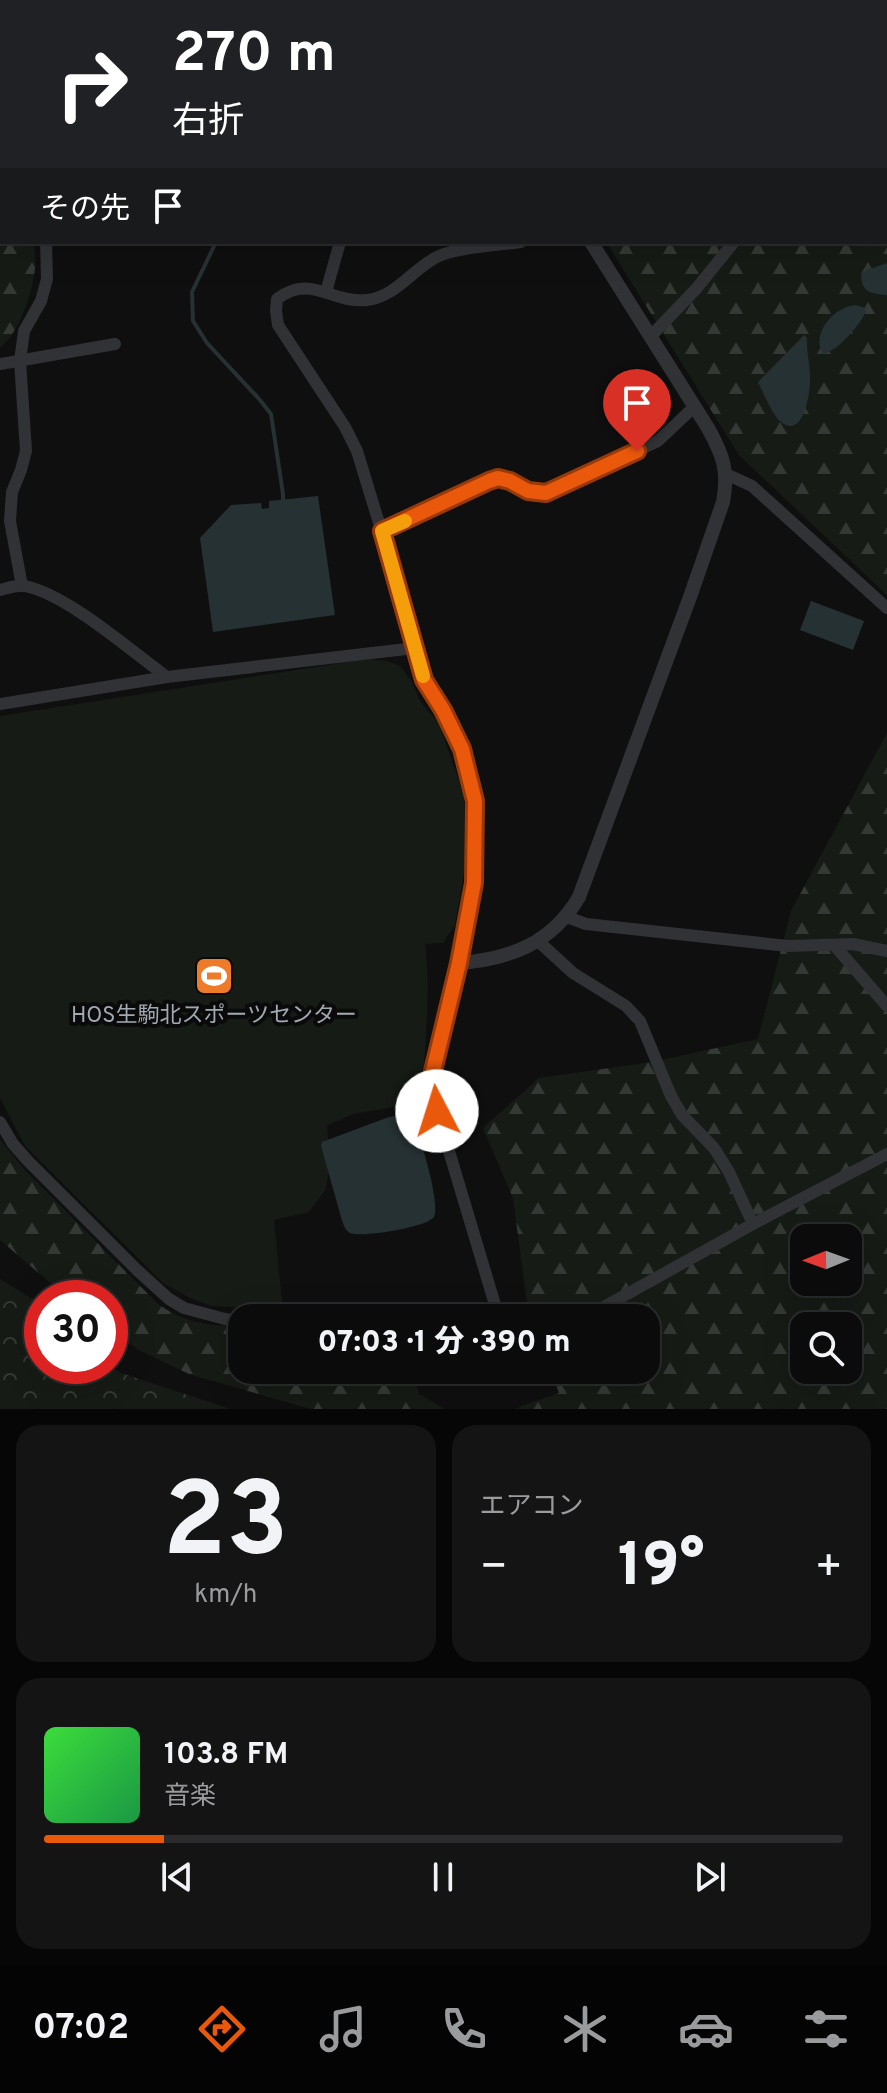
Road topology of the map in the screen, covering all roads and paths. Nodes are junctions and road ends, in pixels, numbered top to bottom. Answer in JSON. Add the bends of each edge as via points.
{"nodes":[{"id":1,"x":46,"y":244,"type":"edge"},
{"id":2,"x":339,"y":244,"type":"edge"},
{"id":3,"x":507,"y":244,"type":"edge"},
{"id":4,"x":592,"y":244,"type":"edge"},
{"id":5,"x":732,"y":244,"type":"edge"},
{"id":6,"x":326,"y":292,"type":"junction"},
{"id":7,"x":650,"y":337,"type":"junction"},
{"id":8,"x":115,"y":344,"type":"dead end"},
{"id":9,"x":20,"y":361,"type":"junction"},
{"id":10,"x":0,"y":364,"type":"edge"},
{"id":11,"x":694,"y":407,"type":"junction"},
{"id":12,"x":726,"y":474,"type":"junction"},
{"id":13,"x":382,"y":531,"type":"junction"},
{"id":14,"x":22,"y":586,"type":"junction"},
{"id":15,"x":0,"y":590,"type":"edge"},
{"id":16,"x":887,"y":608,"type":"edge"},
{"id":17,"x":415,"y":648,"type":"junction"},
{"id":18,"x":167,"y":677,"type":"junction"},
{"id":19,"x":0,"y":704,"type":"edge"},
{"id":20,"x":567,"y":917,"type":"junction"},
{"id":21,"x":538,"y":941,"type":"junction"},
{"id":22,"x":834,"y":945,"type":"junction"},
{"id":23,"x":887,"y":951,"type":"edge"},
{"id":24,"x":459,"y":963,"type":"junction"},
{"id":25,"x":887,"y":1006,"type":"edge"},
{"id":26,"x":0,"y":1122,"type":"edge"},
{"id":27,"x":887,"y":1154,"type":"edge"},
{"id":28,"x":753,"y":1224,"type":"junction"},
{"id":29,"x":495,"y":1304,"type":"edge"},
{"id":30,"x":609,"y":1304,"type":"edge"},
{"id":31,"x":228,"y":1319,"type":"edge"}],
"edges":[{"from":1,"to":9,"type":"street","via":[[47,279],[24,331]]},
{"from":2,"to":6,"type":"street"},
{"from":3,"to":6,"type":"street","via":[[437,256],[388,294],[366,300]]},
{"from":4,"to":7,"type":"street"},
{"from":5,"to":7,"type":"street"},
{"from":6,"to":13,"type":"street","via":[[287,292],[277,299],[278,325],[345,427]]},
{"from":7,"to":11,"type":"street"},
{"from":8,"to":9,"type":"street"},
{"from":9,"to":10,"type":"street"},
{"from":9,"to":14,"type":"street","via":[[26,451],[12,492],[10,521]]},
{"from":11,"to":12,"type":"street","via":[[721,452]]},
{"from":11,"to":13,"type":"street","via":[[658,441],[546,493],[498,478]]},
{"from":12,"to":16,"type":"street","via":[[752,486]]},
{"from":12,"to":20,"type":"street","via":[[723,502],[690,597],[599,845]]},
{"from":13,"to":17,"type":"street"},
{"from":14,"to":15,"type":"street"},
{"from":14,"to":18,"type":"street","via":[[71,606]]},
{"from":17,"to":18,"type":"street"},
{"from":17,"to":24,"type":"street","via":[[424,680],[462,749],[475,801],[474,883]]},
{"from":18,"to":19,"type":"street"},
{"from":20,"to":21,"type":"street"},
{"from":20,"to":22,"type":"street","via":[[586,924],[772,944]]},
{"from":21,"to":24,"type":"street","via":[[504,957]]},
{"from":21,"to":28,"type":"street","via":[[640,1021],[671,1096],[714,1148]]},
{"from":22,"to":23,"type":"street"},
{"from":22,"to":25,"type":"street"},
{"from":24,"to":29,"type":"street","via":[[432,1089]]},
{"from":26,"to":31,"type":"street","via":[[28,1161],[169,1299]]},
{"from":27,"to":28,"type":"street"},
{"from":28,"to":30,"type":"street"}]}
